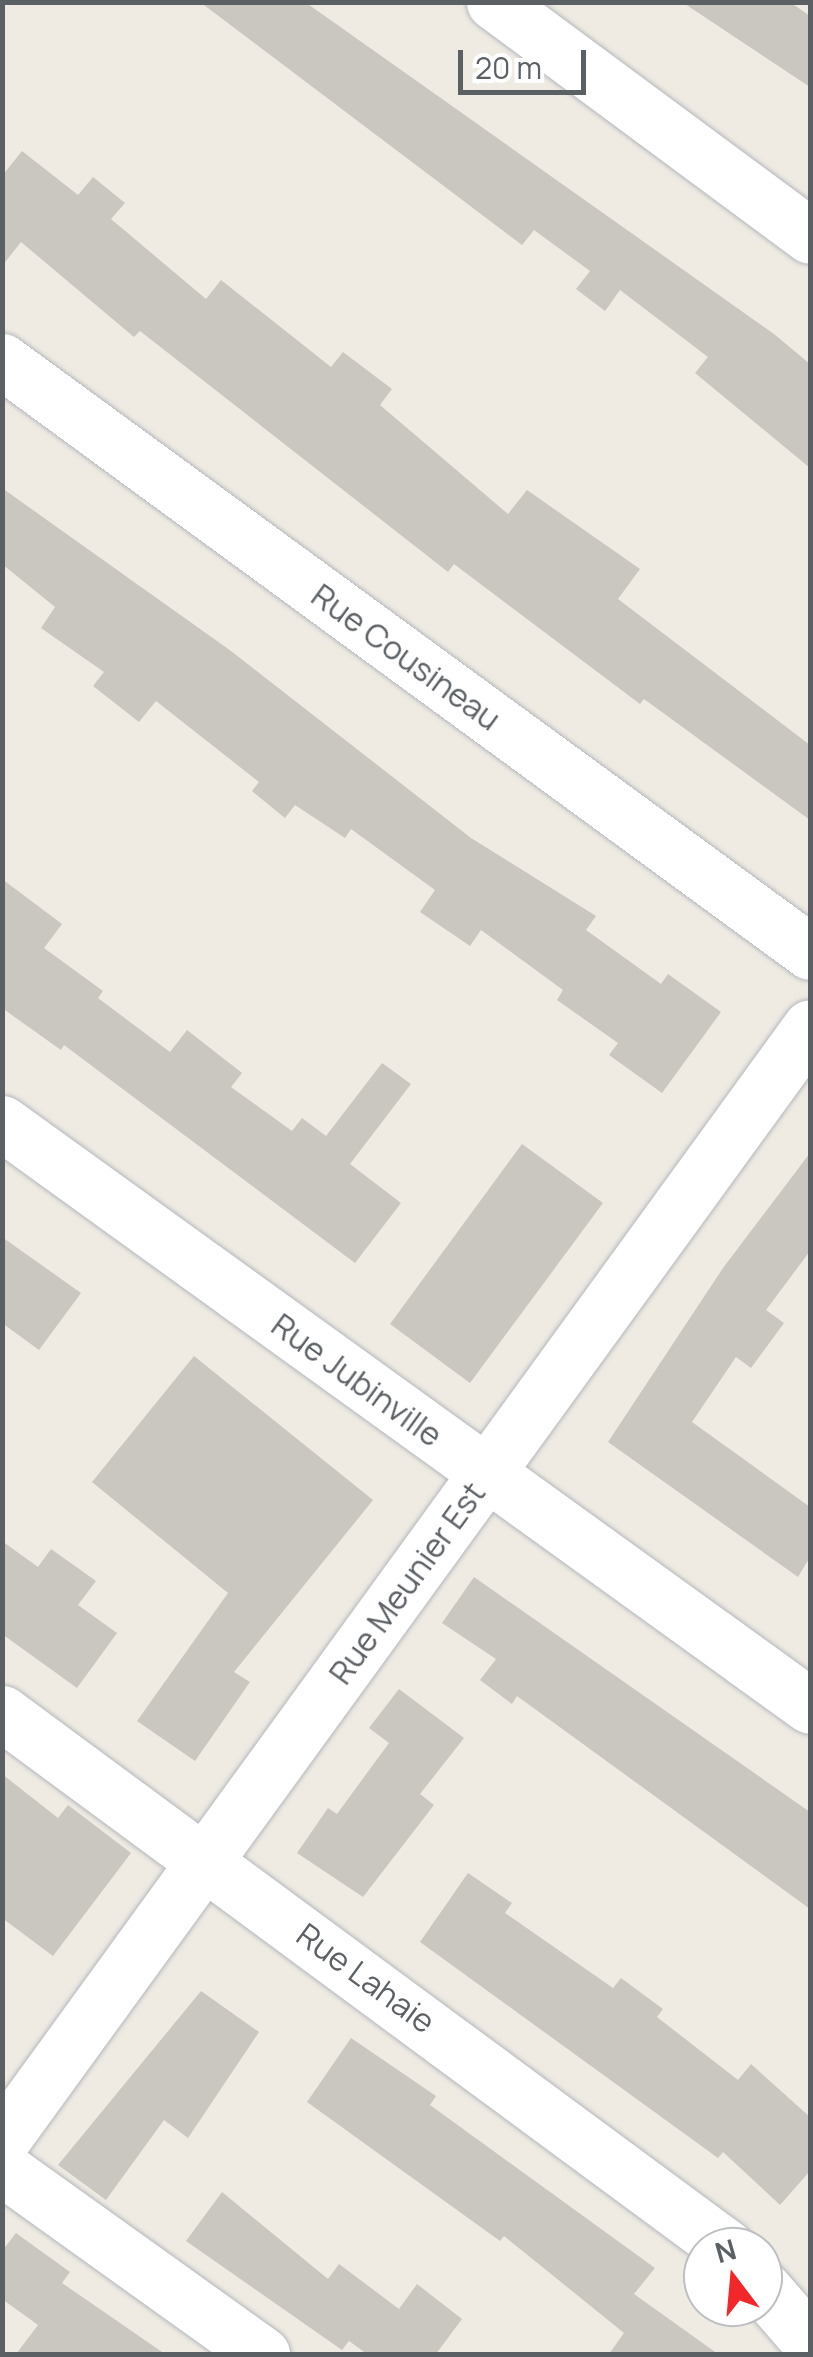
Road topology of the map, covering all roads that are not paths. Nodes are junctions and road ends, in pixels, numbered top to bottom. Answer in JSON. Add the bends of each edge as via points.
{"nodes":[{"id":1,"x":494,"y":2,"type":"edge"},
{"id":2,"x":810,"y":236,"type":"edge"},
{"id":3,"x":2,"y":361,"type":"edge"},
{"id":4,"x":810,"y":952,"type":"edge"},
{"id":5,"x":810,"y":1027,"type":"edge"},
{"id":6,"x":2,"y":1123,"type":"edge"},
{"id":7,"x":486,"y":1474,"type":"junction"},
{"id":8,"x":810,"y":1706,"type":"edge"},
{"id":9,"x":2,"y":1713,"type":"edge"},
{"id":10,"x":206,"y":1860,"type":"junction"},
{"id":11,"x":2,"y":2140,"type":"edge"},
{"id":12,"x":2,"y":2168,"type":"edge"},
{"id":13,"x":699,"y":2227,"type":"edge"},
{"id":14,"x":783,"y":2311,"type":"edge"},
{"id":15,"x":810,"y":2342,"type":"edge"},
{"id":16,"x":262,"y":2354,"type":"edge"}],
"edges":[{"from":1,"to":2,"type":"street"},
{"from":3,"to":4,"type":"street","name":"Rue Cousineau"},
{"from":5,"to":7,"type":"street","name":"Rue Meunier Est"},
{"from":6,"to":7,"type":"street","name":"Rue Jubinville"},
{"from":7,"to":8,"type":"street","name":"Rue Jubinville"},
{"from":7,"to":10,"type":"street","name":"Rue Meunier Est"},
{"from":9,"to":10,"type":"street","name":"Rue Lahaie"},
{"from":10,"to":11,"type":"street","name":"Rue Meunier Est"},
{"from":10,"to":13,"type":"street","name":"Rue Lahaie"},
{"from":12,"to":16,"type":"street"},
{"from":14,"to":15,"type":"street"}]}
